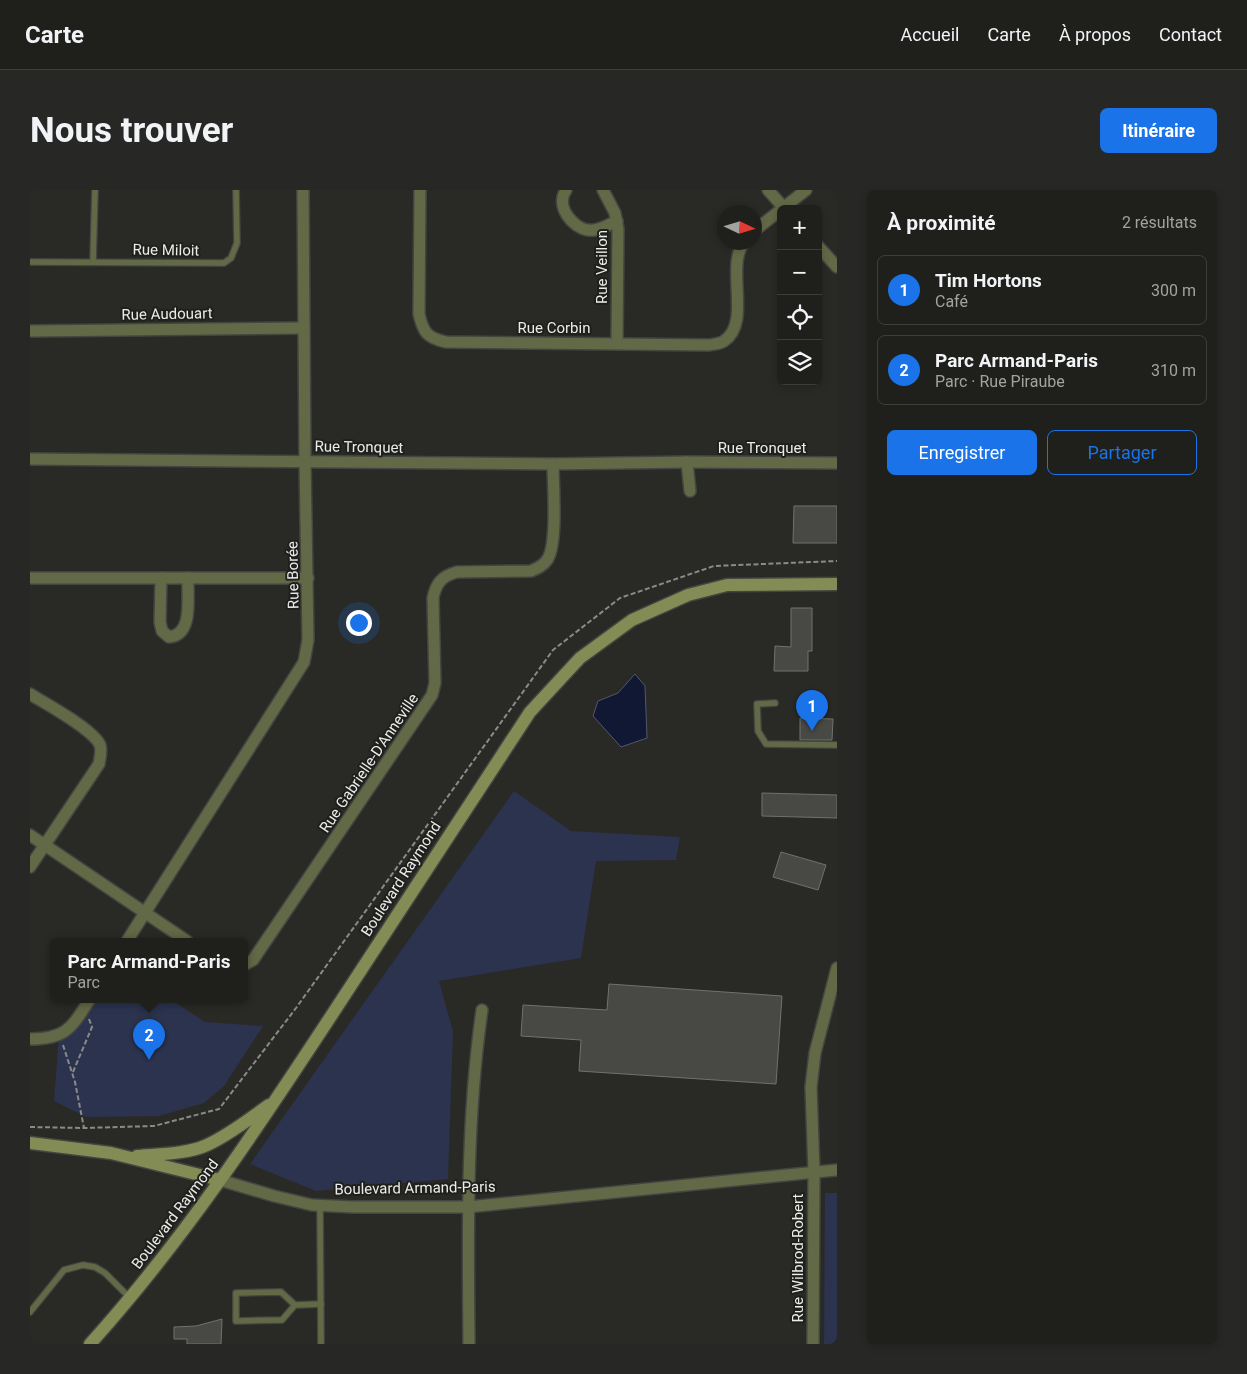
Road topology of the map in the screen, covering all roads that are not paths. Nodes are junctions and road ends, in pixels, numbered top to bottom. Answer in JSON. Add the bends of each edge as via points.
{"nodes":[{"id":1,"x":95,"y":190,"type":"edge"},
{"id":2,"x":236,"y":190,"type":"edge"},
{"id":3,"x":303,"y":190,"type":"edge"},
{"id":4,"x":420,"y":190,"type":"edge"},
{"id":5,"x":566,"y":190,"type":"edge"},
{"id":6,"x":604,"y":190,"type":"edge"},
{"id":7,"x":768,"y":190,"type":"edge"},
{"id":8,"x":806,"y":190,"type":"edge"},
{"id":9,"x":781,"y":205,"type":"edge"},
{"id":10,"x":788,"y":205,"type":"edge"},
{"id":11,"x":777,"y":213,"type":"edge"},
{"id":12,"x":616,"y":221,"type":"junction"},
{"id":13,"x":762,"y":225,"type":"edge"},
{"id":14,"x":740,"y":250,"type":"edge"},
{"id":15,"x":822,"y":250,"type":"edge"},
{"id":16,"x":30,"y":262,"type":"edge"},
{"id":17,"x":93,"y":262,"type":"junction"},
{"id":18,"x":837,"y":267,"type":"edge"},
{"id":19,"x":304,"y":328,"type":"junction"},
{"id":20,"x":30,"y":330,"type":"edge"},
{"id":21,"x":617,"y":343,"type":"junction"},
{"id":22,"x":30,"y":460,"type":"edge"},
{"id":23,"x":305,"y":461,"type":"junction"},
{"id":24,"x":687,"y":462,"type":"junction"},
{"id":25,"x":837,"y":463,"type":"edge"},
{"id":26,"x":553,"y":464,"type":"junction"},
{"id":27,"x":690,"y":491,"type":"dead end"},
{"id":28,"x":30,"y":578,"type":"edge"},
{"id":29,"x":160,"y":578,"type":"junction"},
{"id":30,"x":188,"y":578,"type":"junction"},
{"id":31,"x":308,"y":578,"type":"junction"},
{"id":32,"x":837,"y":584,"type":"edge"},
{"id":33,"x":30,"y":694,"type":"edge"},
{"id":34,"x":775,"y":703,"type":"dead end"},
{"id":35,"x":837,"y":745,"type":"edge"},
{"id":36,"x":30,"y":835,"type":"edge"},
{"id":37,"x":45,"y":845,"type":"junction"},
{"id":38,"x":30,"y":867,"type":"edge"},
{"id":39,"x":145,"y":913,"type":"junction"},
{"id":40,"x":128,"y":938,"type":"edge"},
{"id":41,"x":182,"y":938,"type":"edge"},
{"id":42,"x":248,"y":963,"type":"edge"},
{"id":43,"x":837,"y":968,"type":"edge"},
{"id":44,"x":87,"y":1003,"type":"edge"},
{"id":45,"x":482,"y":1010,"type":"dead end"},
{"id":46,"x":30,"y":1040,"type":"edge"},
{"id":47,"x":276,"y":1101,"type":"junction"},
{"id":48,"x":30,"y":1143,"type":"edge"},
{"id":49,"x":129,"y":1157,"type":"junction"},
{"id":50,"x":837,"y":1170,"type":"edge"},
{"id":51,"x":814,"y":1172,"type":"junction"},
{"id":52,"x":220,"y":1180,"type":"junction"},
{"id":53,"x":320,"y":1205,"type":"junction"},
{"id":54,"x":468,"y":1207,"type":"junction"},
{"id":55,"x":131,"y":1299,"type":"junction"},
{"id":56,"x":321,"y":1304,"type":"junction"},
{"id":57,"x":295,"y":1305,"type":"junction"},
{"id":58,"x":30,"y":1312,"type":"edge"},
{"id":59,"x":90,"y":1344,"type":"edge"},
{"id":60,"x":322,"y":1344,"type":"edge"},
{"id":61,"x":469,"y":1344,"type":"edge"},
{"id":62,"x":813,"y":1344,"type":"edge"}],
"edges":[{"from":1,"to":17,"type":"lane"},
{"from":2,"to":17,"type":"lane","name":"Rue Miloit","via":[[237,243],[231,258],[224,263]]},
{"from":3,"to":19,"type":"street","name":"Rue Borée"},
{"from":4,"to":21,"type":"street","name":"Rue Corbin","via":[[419,314],[427,335],[446,342]]},
{"from":5,"to":12,"type":"street","name":"Rue Veillon","via":[[562,198],[570,221],[592,231]]},
{"from":6,"to":12,"type":"street","name":"Rue Veillon"},
{"from":7,"to":9,"type":"street"},
{"from":8,"to":10,"type":"street"},
{"from":11,"to":13,"type":"street"},
{"from":12,"to":21,"type":"street","name":"Rue Veillon"},
{"from":14,"to":21,"type":"street","name":"Rue Corbin","via":[[736,320],[734,330],[722,342],[709,345]]},
{"from":15,"to":18,"type":"street"},
{"from":16,"to":17,"type":"lane","name":"Rue Miloit"},
{"from":19,"to":20,"type":"street","name":"Rue Audouart"},
{"from":19,"to":23,"type":"street","name":"Rue Borée"},
{"from":22,"to":23,"type":"street","name":"Rue Tronquet"},
{"from":23,"to":26,"type":"street","name":"Rue Tronquet"},
{"from":23,"to":31,"type":"street","name":"Rue Borée"},
{"from":24,"to":25,"type":"street","name":"Rue Tronquet"},
{"from":24,"to":26,"type":"street","name":"Rue Tronquet"},
{"from":24,"to":27,"type":"street"},
{"from":26,"to":42,"type":"street","name":"Rue Gabrielle-D'Anneville","via":[[553,537],[548,559],[531,571],[457,572],[439,581],[433,598],[432,695],[253,960]]},
{"from":28,"to":29,"type":"street"},
{"from":29,"to":30,"type":"street"},
{"from":29,"to":30,"type":"street","via":[[160,622],[168,637],[182,632],[186,625]]},
{"from":30,"to":31,"type":"street"},
{"from":31,"to":39,"type":"street","name":"Rue Borée","via":[[308,640],[304,662]]},
{"from":32,"to":47,"type":"street","name":"Boulevard Raymond","via":[[727,585],[688,596],[632,620],[580,658],[530,712]]},
{"from":33,"to":37,"type":"street","via":[[88,731],[100,745],[100,764]]},
{"from":34,"to":35,"type":"lane","via":[[757,704],[758,731],[766,744]]},
{"from":36,"to":37,"type":"street"},
{"from":37,"to":38,"type":"street"},
{"from":37,"to":39,"type":"street"},
{"from":39,"to":40,"type":"street","name":"Rue Borée"},
{"from":39,"to":41,"type":"street"},
{"from":43,"to":51,"type":"street","name":"Rue Wilbrod-Robert","via":[[815,1053],[811,1087]]},
{"from":44,"to":46,"type":"street","via":[[65,1033]]},
{"from":45,"to":54,"type":"street","via":[[471,1108]]},
{"from":47,"to":49,"type":"street","via":[[205,1146]]},
{"from":47,"to":52,"type":"street","name":"Boulevard Raymond"},
{"from":48,"to":49,"type":"street","name":"Boulevard Armand-Paris"},
{"from":49,"to":52,"type":"street","name":"Boulevard Armand-Paris"},
{"from":50,"to":51,"type":"street","name":"Boulevard Armand-Paris"},
{"from":51,"to":54,"type":"street","name":"Boulevard Armand-Paris"},
{"from":51,"to":62,"type":"street","name":"Rue Wilbrod-Robert"},
{"from":52,"to":53,"type":"street","name":"Boulevard Armand-Paris"},
{"from":52,"to":55,"type":"street","name":"Boulevard Raymond"},
{"from":53,"to":54,"type":"street","name":"Boulevard Armand-Paris"},
{"from":53,"to":56,"type":"lane"},
{"from":54,"to":61,"type":"street"},
{"from":55,"to":58,"type":"lane","via":[[105,1273],[82,1265],[64,1270]]},
{"from":55,"to":59,"type":"street","name":"Boulevard Raymond"},
{"from":56,"to":57,"type":"lane"},
{"from":56,"to":60,"type":"lane"},
{"from":57,"to":57,"type":"lane","via":[[281,1292],[236,1293],[236,1321],[282,1320]]}]}
